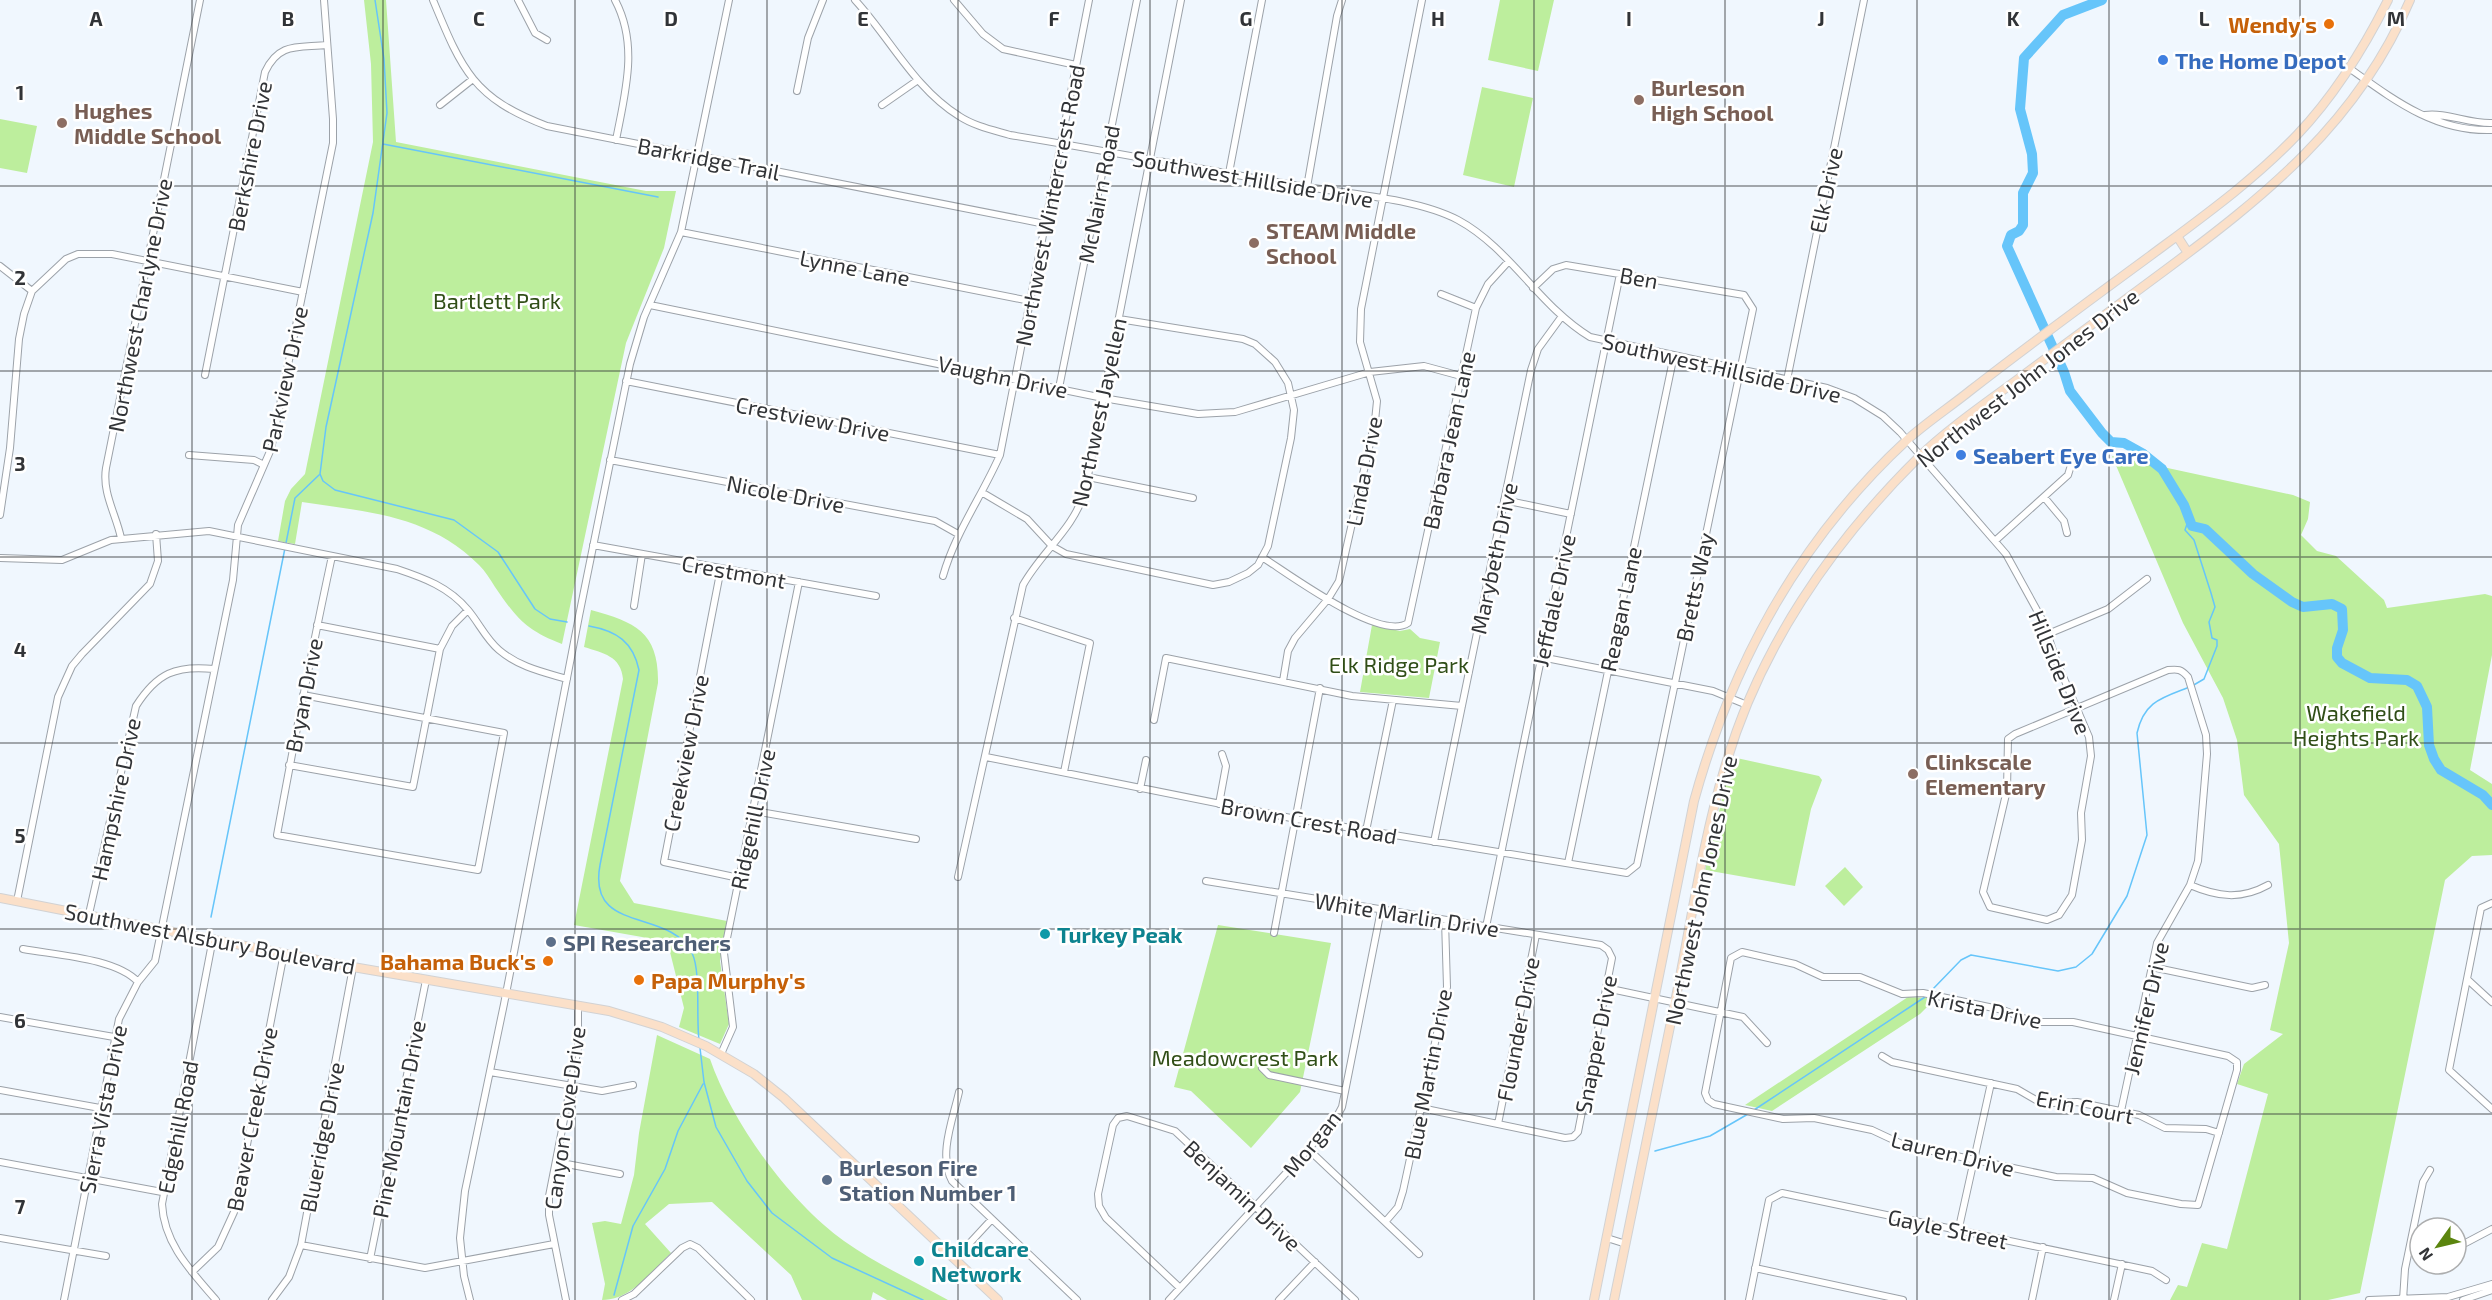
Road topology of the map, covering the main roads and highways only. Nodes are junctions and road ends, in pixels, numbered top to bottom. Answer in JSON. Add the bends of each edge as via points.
{"nodes":[{"id":1,"x":2388,"y":0,"type":"edge"},
{"id":2,"x":2410,"y":0,"type":"edge"},
{"id":3,"x":2177,"y":236,"type":"junction"},
{"id":4,"x":2188,"y":253,"type":"junction"},
{"id":5,"x":0,"y":898,"type":"edge"},
{"id":6,"x":998,"y":1300,"type":"edge"},
{"id":7,"x":1594,"y":1300,"type":"edge"},
{"id":8,"x":1614,"y":1300,"type":"edge"}],
"edges":[{"from":1,"to":3,"type":"main road","name":"Northwest John Jones Drive","via":[[2349,68],[2299,132],[2264,168]]},
{"from":2,"to":4,"type":"main road","name":"Northwest John Jones Drive","via":[[2366,80],[2312,149],[2276,185]]},
{"from":3,"to":4,"type":"main road"},
{"from":3,"to":7,"type":"main road","name":"Northwest John Jones Drive","via":[[1908,440],[1826,528],[1792,575],[1754,640],[1729,696],[1694,801]]},
{"from":4,"to":8,"type":"main road","name":"Northwest John Jones Drive","via":[[1921,455],[1873,505],[1808,589],[1773,650],[1724,767]]},
{"from":5,"to":6,"type":"main road","name":"Southwest Alsbury Boulevard","via":[[353,967],[609,1011],[686,1037],[754,1074],[784,1098]]}]}
